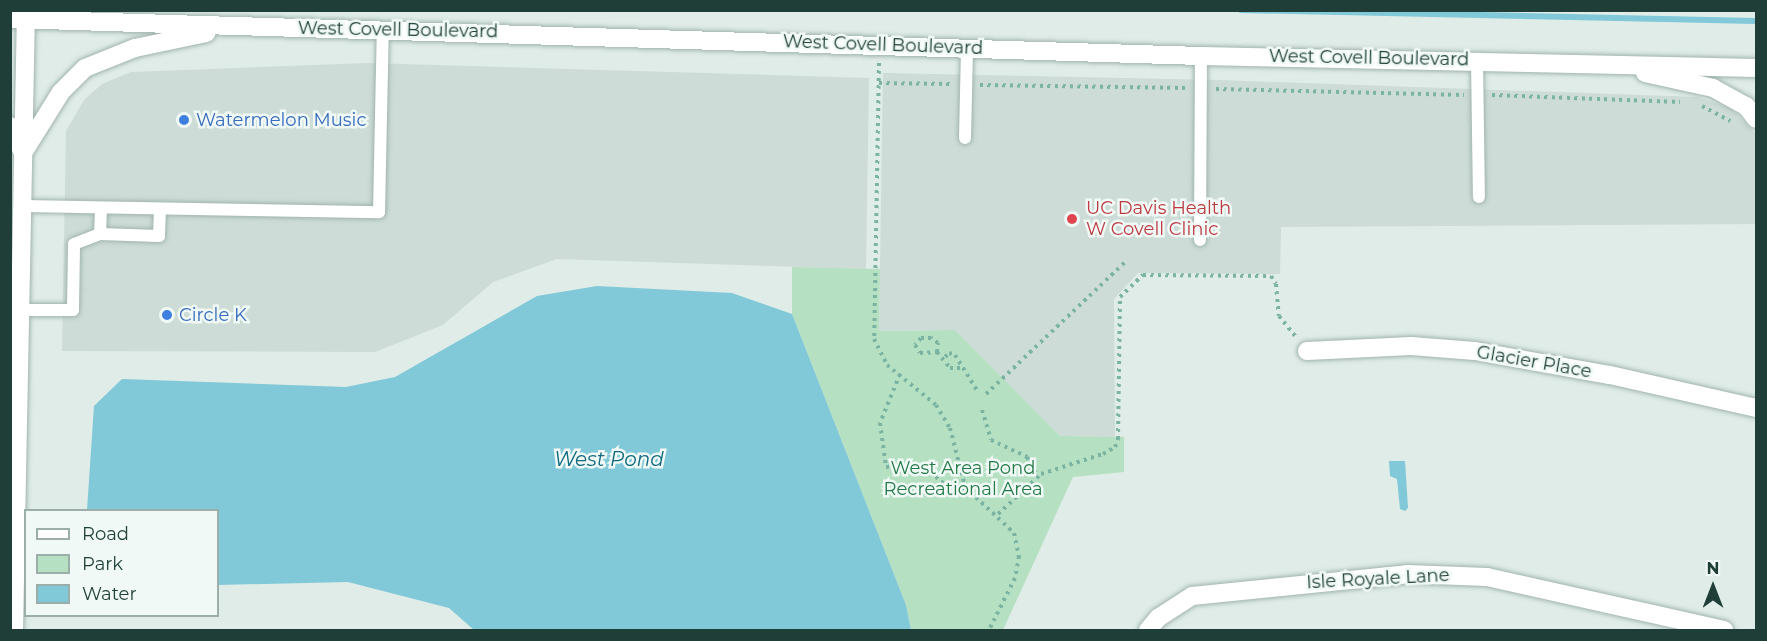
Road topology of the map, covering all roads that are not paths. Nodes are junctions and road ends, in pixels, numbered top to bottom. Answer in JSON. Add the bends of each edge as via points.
{"nodes":[{"id":1,"x":21,"y":17,"type":"edge"},
{"id":2,"x":231,"y":27,"type":"junction"},
{"id":3,"x":383,"y":28,"type":"junction"},
{"id":4,"x":967,"y":47,"type":"junction"},
{"id":5,"x":1201,"y":56,"type":"junction"},
{"id":6,"x":1477,"y":60,"type":"junction"},
{"id":7,"x":1603,"y":64,"type":"junction"},
{"id":8,"x":1756,"y":68,"type":"edge"},
{"id":9,"x":1756,"y":119,"type":"edge"},
{"id":10,"x":10,"y":126,"type":"edge"},
{"id":11,"x":965,"y":138,"type":"dead end"},
{"id":12,"x":23,"y":153,"type":"junction"},
{"id":13,"x":1479,"y":196,"type":"dead end"},
{"id":14,"x":23,"y":206,"type":"junction"},
{"id":15,"x":101,"y":207,"type":"junction"},
{"id":16,"x":160,"y":209,"type":"junction"},
{"id":17,"x":100,"y":234,"type":"junction"},
{"id":18,"x":1200,"y":240,"type":"dead end"},
{"id":19,"x":20,"y":310,"type":"junction"},
{"id":20,"x":1307,"y":351,"type":"road end"},
{"id":21,"x":1756,"y":408,"type":"edge"},
{"id":22,"x":14,"y":461,"type":"edge"},
{"id":23,"x":14,"y":490,"type":"edge"},
{"id":24,"x":14,"y":630,"type":"edge"},
{"id":25,"x":1148,"y":630,"type":"edge"},
{"id":26,"x":1724,"y":630,"type":"edge"}],
"edges":[{"from":1,"to":2,"type":"main road","name":"West Covell Boulevard"},
{"from":1,"to":12,"type":"main road"},
{"from":2,"to":3,"type":"main road","name":"West Covell Boulevard"},
{"from":2,"to":12,"type":"main road","via":[[135,48],[85,68],[61,92]]},
{"from":3,"to":4,"type":"main road","name":"West Covell Boulevard"},
{"from":3,"to":16,"type":"lane","via":[[379,213]]},
{"from":4,"to":5,"type":"main road","name":"West Covell Boulevard"},
{"from":4,"to":11,"type":"lane"},
{"from":5,"to":6,"type":"main road","name":"West Covell Boulevard"},
{"from":5,"to":18,"type":"lane"},
{"from":6,"to":7,"type":"main road","name":"West Covell Boulevard"},
{"from":6,"to":13,"type":"lane"},
{"from":7,"to":8,"type":"main road","name":"West Covell Boulevard"},
{"from":7,"to":9,"type":"main road","via":[[1713,88],[1746,106]]},
{"from":10,"to":12,"type":"main road"},
{"from":12,"to":14,"type":"main road"},
{"from":14,"to":15,"type":"lane"},
{"from":14,"to":19,"type":"main road"},
{"from":15,"to":16,"type":"lane"},
{"from":15,"to":17,"type":"lane"},
{"from":16,"to":17,"type":"lane","via":[[159,236]]},
{"from":17,"to":19,"type":"lane","via":[[74,244],[73,310]]},
{"from":19,"to":22,"type":"main road"},
{"from":20,"to":21,"type":"main road","name":"Glacier Place","via":[[1411,346],[1475,351],[1610,375]]},
{"from":22,"to":23,"type":"main road"},
{"from":23,"to":24,"type":"main road"},
{"from":25,"to":26,"type":"main road","name":"Isle Royale Lane","via":[[1158,618],[1192,596],[1407,574],[1487,577]]}]}
